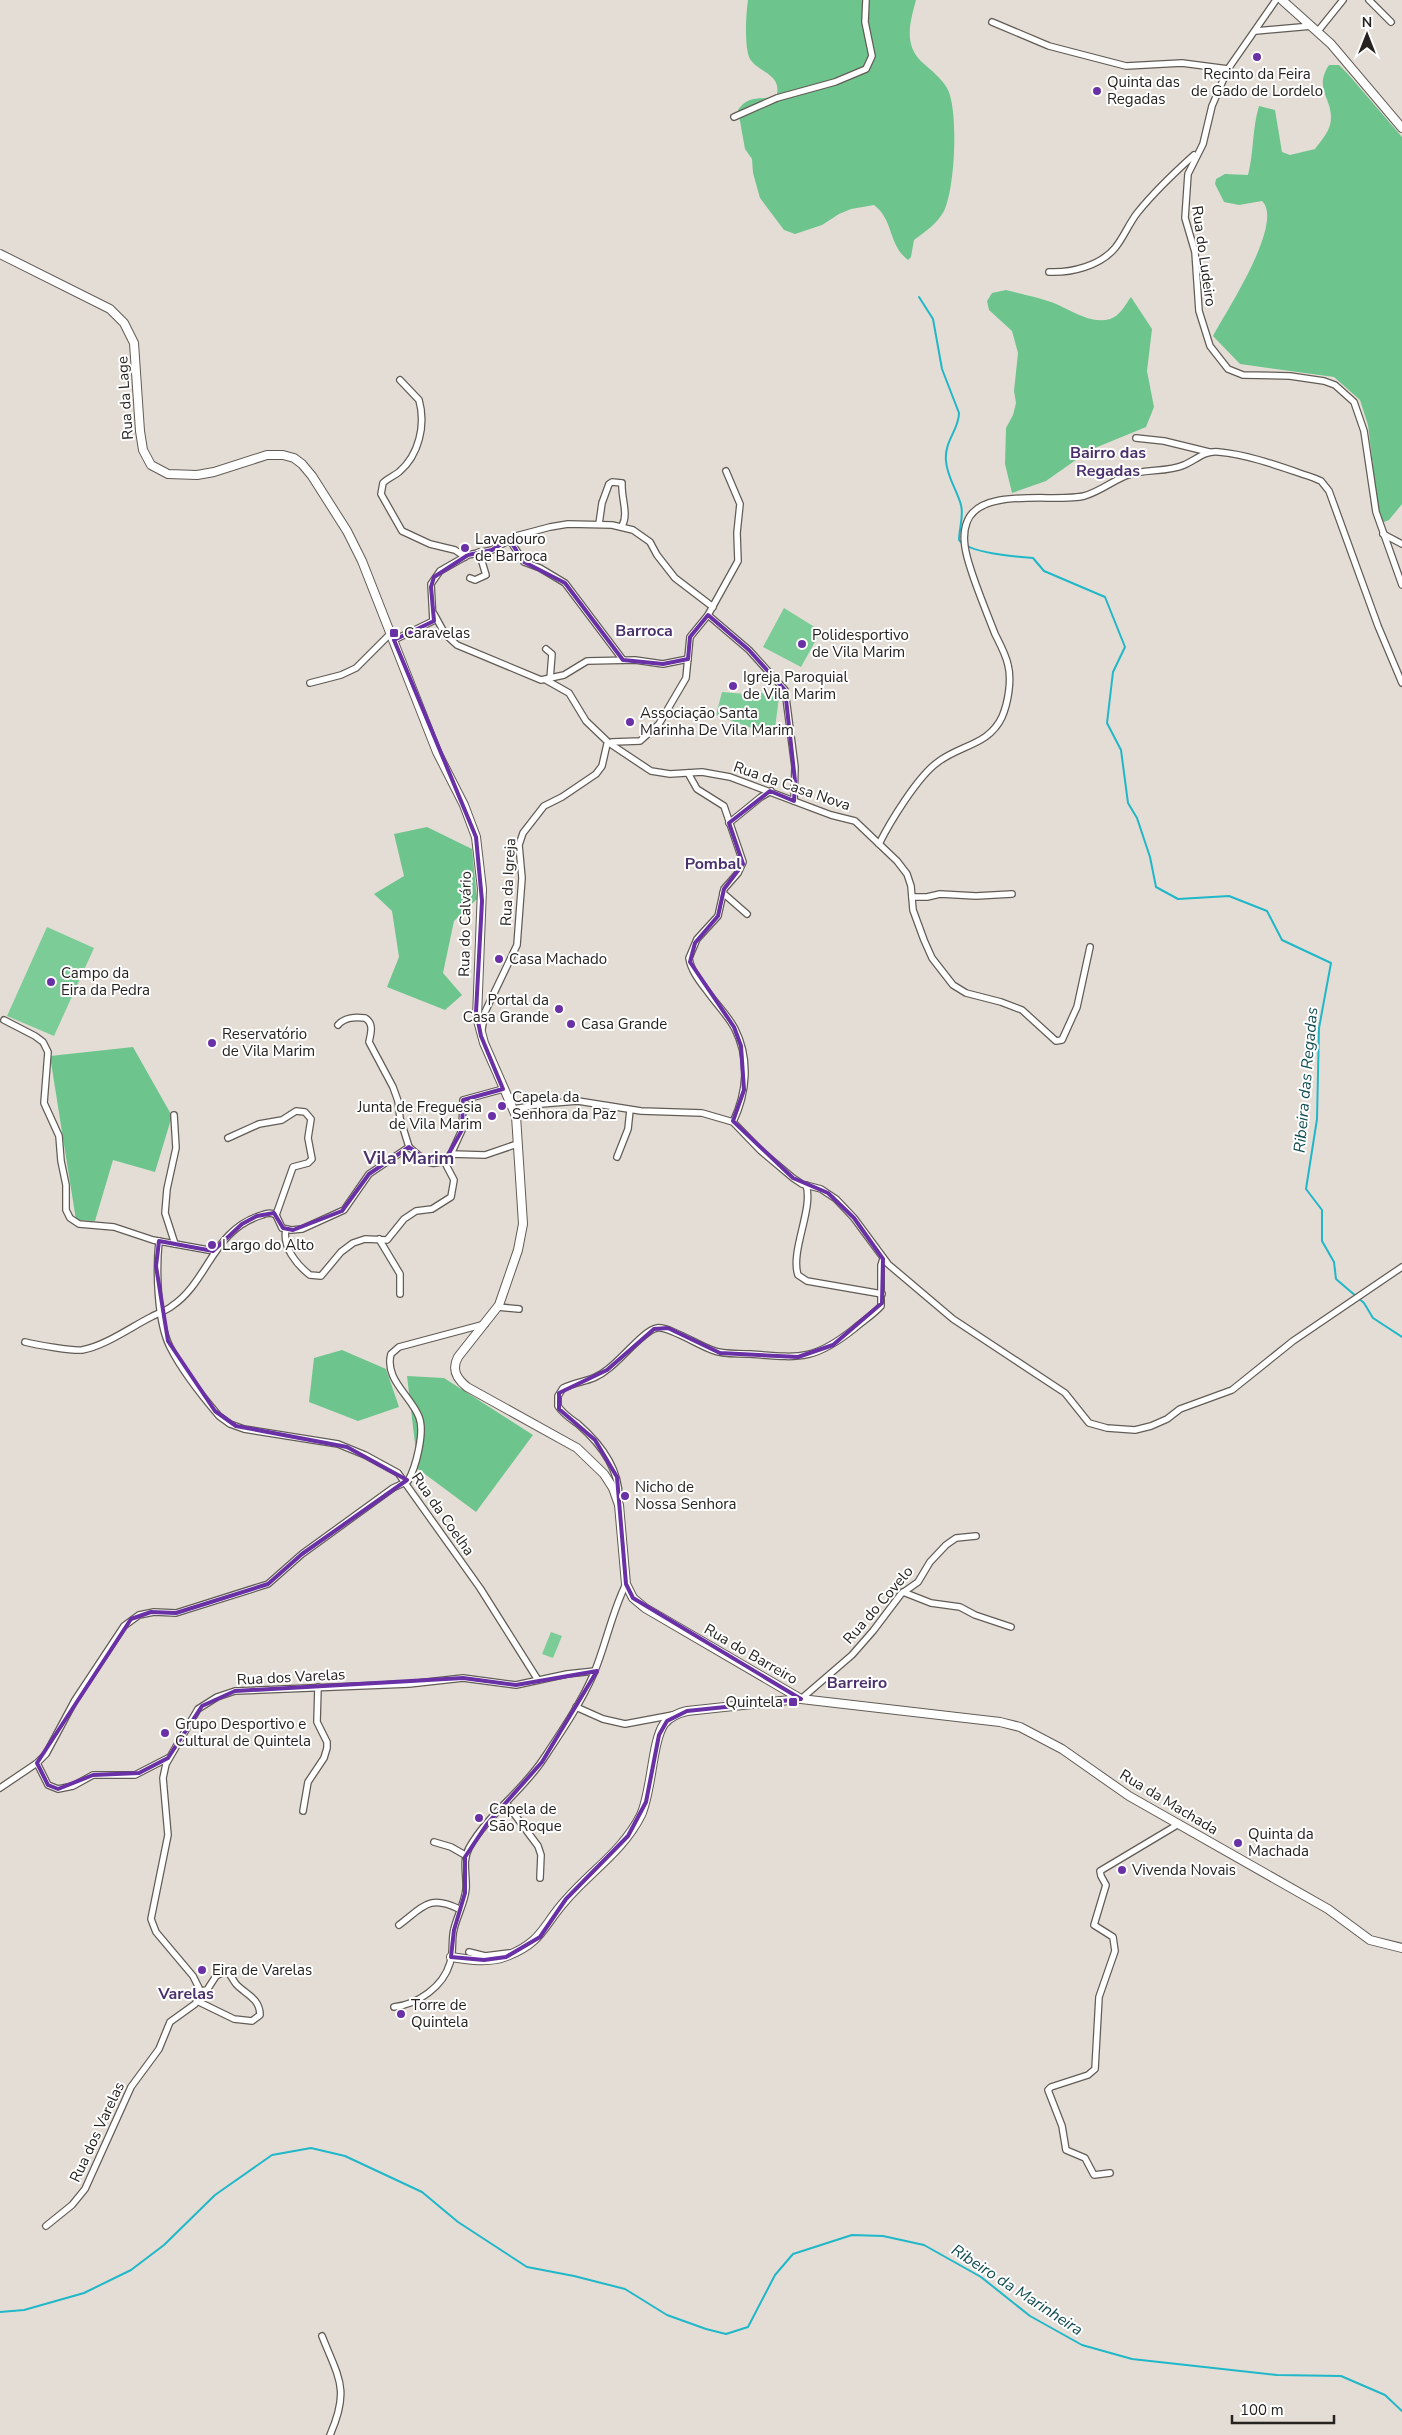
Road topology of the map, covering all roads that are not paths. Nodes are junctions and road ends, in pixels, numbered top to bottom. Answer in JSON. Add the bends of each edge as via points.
{"nodes":[{"id":1,"x":866,"y":0,"type":"edge"},
{"id":2,"x":1282,"y":0,"type":"edge"},
{"id":3,"x":1342,"y":0,"type":"edge"},
{"id":4,"x":1369,"y":0,"type":"edge"},
{"id":5,"x":992,"y":22,"type":"dead end"},
{"id":6,"x":1391,"y":22,"type":"dead end"},
{"id":7,"x":1315,"y":28,"type":"junction"},
{"id":8,"x":1256,"y":31,"type":"junction"},
{"id":9,"x":1228,"y":69,"type":"junction"},
{"id":10,"x":734,"y":117,"type":"dead end"},
{"id":11,"x":1402,"y":128,"type":"edge"},
{"id":12,"x":1200,"y":150,"type":"junction"},
{"id":13,"x":0,"y":254,"type":"edge"},
{"id":14,"x":1049,"y":272,"type":"dead end"},
{"id":15,"x":400,"y":380,"type":"dead end"},
{"id":16,"x":1136,"y":438,"type":"dead end"},
{"id":17,"x":1208,"y":452,"type":"junction"},
{"id":18,"x":726,"y":471,"type":"dead end"},
{"id":19,"x":599,"y":524,"type":"junction"},
{"id":20,"x":622,"y":526,"type":"junction"},
{"id":21,"x":347,"y":531,"type":"joint"},
{"id":22,"x":1383,"y":534,"type":"junction"},
{"id":23,"x":509,"y":539,"type":"junction"},
{"id":24,"x":1402,"y":544,"type":"edge"},
{"id":25,"x":479,"y":552,"type":"junction"},
{"id":26,"x":465,"y":557,"type":"junction"},
{"id":27,"x":470,"y":578,"type":"dead end"},
{"id":28,"x":1402,"y":585,"type":"edge"},
{"id":29,"x":713,"y":607,"type":"junction"},
{"id":30,"x":433,"y":612,"type":"junction"},
{"id":31,"x":708,"y":615,"type":"junction"},
{"id":32,"x":393,"y":637,"type":"junction"},
{"id":33,"x":546,"y":649,"type":"dead end"},
{"id":34,"x":688,"y":659,"type":"junction"},
{"id":35,"x":623,"y":660,"type":"junction"},
{"id":36,"x":548,"y":680,"type":"junction"},
{"id":37,"x":310,"y":683,"type":"dead end"},
{"id":38,"x":1402,"y":683,"type":"edge"},
{"id":39,"x":609,"y":743,"type":"junction"},
{"id":40,"x":688,"y":773,"type":"junction"},
{"id":41,"x":771,"y":791,"type":"junction"},
{"id":42,"x":794,"y":800,"type":"junction"},
{"id":43,"x":729,"y":823,"type":"junction"},
{"id":44,"x":878,"y":844,"type":"junction"},
{"id":45,"x":723,"y":893,"type":"junction"},
{"id":46,"x":1012,"y":894,"type":"dead end"},
{"id":47,"x":912,"y":897,"type":"junction"},
{"id":48,"x":747,"y":914,"type":"dead end"},
{"id":49,"x":1090,"y":947,"type":"dead end"},
{"id":50,"x":4,"y":1020,"type":"dead end"},
{"id":51,"x":338,"y":1025,"type":"dead end"},
{"id":52,"x":481,"y":1036,"type":"junction"},
{"id":53,"x":503,"y":1089,"type":"junction"},
{"id":54,"x":514,"y":1109,"type":"junction"},
{"id":55,"x":630,"y":1110,"type":"junction"},
{"id":56,"x":174,"y":1115,"type":"dead end"},
{"id":57,"x":733,"y":1122,"type":"junction"},
{"id":58,"x":228,"y":1138,"type":"dead end"},
{"id":59,"x":517,"y":1144,"type":"junction"},
{"id":60,"x":409,"y":1147,"type":"junction"},
{"id":61,"x":451,"y":1154,"type":"junction"},
{"id":62,"x":617,"y":1157,"type":"dead end"},
{"id":63,"x":444,"y":1161,"type":"junction"},
{"id":64,"x":806,"y":1184,"type":"junction"},
{"id":65,"x":276,"y":1215,"type":"junction"},
{"id":66,"x":286,"y":1229,"type":"junction"},
{"id":67,"x":379,"y":1239,"type":"junction"},
{"id":68,"x":159,"y":1241,"type":"junction"},
{"id":69,"x":176,"y":1244,"type":"junction"},
{"id":70,"x":214,"y":1251,"type":"junction"},
{"id":71,"x":883,"y":1259,"type":"junction"},
{"id":72,"x":1402,"y":1267,"type":"edge"},
{"id":73,"x":400,"y":1294,"type":"dead end"},
{"id":74,"x":882,"y":1294,"type":"junction"},
{"id":75,"x":498,"y":1307,"type":"junction"},
{"id":76,"x":519,"y":1309,"type":"dead end"},
{"id":77,"x":162,"y":1312,"type":"junction"},
{"id":78,"x":487,"y":1323,"type":"junction"},
{"id":79,"x":25,"y":1342,"type":"dead end"},
{"id":80,"x":406,"y":1483,"type":"junction"},
{"id":81,"x":618,"y":1503,"type":"junction"},
{"id":82,"x":976,"y":1536,"type":"dead end"},
{"id":83,"x":626,"y":1584,"type":"junction"},
{"id":84,"x":903,"y":1592,"type":"junction"},
{"id":85,"x":1011,"y":1627,"type":"dead end"},
{"id":86,"x":595,"y":1671,"type":"junction"},
{"id":87,"x":538,"y":1680,"type":"junction"},
{"id":88,"x":318,"y":1687,"type":"junction"},
{"id":89,"x":801,"y":1699,"type":"junction"},
{"id":90,"x":576,"y":1707,"type":"junction"},
{"id":91,"x":675,"y":1715,"type":"junction"},
{"id":92,"x":1000,"y":1722,"type":"joint"},
{"id":93,"x":168,"y":1758,"type":"junction"},
{"id":94,"x":37,"y":1763,"type":"junction"},
{"id":95,"x":0,"y":1788,"type":"edge"},
{"id":96,"x":506,"y":1803,"type":"junction"},
{"id":97,"x":303,"y":1811,"type":"dead end"},
{"id":98,"x":1177,"y":1825,"type":"junction"},
{"id":99,"x":434,"y":1842,"type":"dead end"},
{"id":100,"x":466,"y":1855,"type":"junction"},
{"id":101,"x":540,"y":1878,"type":"dead end"},
{"id":102,"x":459,"y":1909,"type":"junction"},
{"id":103,"x":399,"y":1925,"type":"dead end"},
{"id":104,"x":1402,"y":1948,"type":"edge"},
{"id":105,"x":522,"y":1949,"type":"junction"},
{"id":106,"x":469,"y":1952,"type":"dead end"},
{"id":107,"x":451,"y":1957,"type":"junction"},
{"id":108,"x":200,"y":1991,"type":"junction"},
{"id":109,"x":197,"y":2001,"type":"junction"},
{"id":110,"x":394,"y":2007,"type":"dead end"},
{"id":111,"x":1110,"y":2173,"type":"dead end"},
{"id":112,"x":46,"y":2226,"type":"dead end"},
{"id":113,"x":322,"y":2336,"type":"dead end"},
{"id":114,"x":330,"y":2435,"type":"edge"}],
"edges":[{"from":1,"to":10,"type":"street","via":[[864,22],[872,56],[866,69],[835,82],[777,98]]},
{"from":2,"to":7,"type":"street"},
{"from":2,"to":8,"type":"street","name":"Rua do Ludeiro"},
{"from":3,"to":7,"type":"street"},
{"from":4,"to":6,"type":"street"},
{"from":5,"to":9,"type":"street","via":[[1046,45],[1126,66],[1182,63]]},
{"from":7,"to":8,"type":"street"},
{"from":7,"to":11,"type":"street"},
{"from":8,"to":9,"type":"street","name":"Rua do Ludeiro"},
{"from":9,"to":12,"type":"street","name":"Rua do Ludeiro","via":[[1212,106]]},
{"from":12,"to":14,"type":"street","via":[[1170,176],[1105,256],[1066,273]]},
{"from":12,"to":22,"type":"street","name":"Rua do Ludeiro","via":[[1188,174],[1185,218],[1194,252],[1199,311],[1210,346],[1234,373],[1308,377],[1335,385],[1354,402],[1360,415],[1374,507]]},
{"from":13,"to":21,"type":"street","name":"Rua da Lage","via":[[110,309],[124,322],[135,349],[141,440],[146,457],[155,468],[173,474],[202,475],[267,455],[289,456],[312,476]]},
{"from":15,"to":26,"type":"street","via":[[419,400],[420,433],[410,460],[400,472],[383,483],[382,494],[404,533],[455,550]]},
{"from":16,"to":17,"type":"street"},
{"from":17,"to":38,"type":"street","via":[[1256,460],[1314,478],[1329,491]]},
{"from":17,"to":44,"type":"street","via":[[1174,468],[1125,476],[1084,496],[1003,499],[980,508],[971,516],[967,522],[965,551],[1009,666],[1002,718],[988,736],[934,765],[893,817]]},
{"from":18,"to":29,"type":"street","via":[[740,501],[739,558]]},
{"from":19,"to":20,"type":"street"},
{"from":19,"to":20,"type":"street","via":[[604,496],[610,483],[615,482],[622,483],[625,515]]},
{"from":19,"to":23,"type":"street","via":[[553,526]]},
{"from":20,"to":29,"type":"street","via":[[650,542],[675,578]]},
{"from":21,"to":32,"type":"street","name":"Rua do Calvário"},
{"from":22,"to":24,"type":"street"},
{"from":22,"to":28,"type":"street","name":"Rua do Ludeiro"},
{"from":23,"to":25,"type":"street","via":[[492,550]]},
{"from":23,"to":35,"type":"street","via":[[524,562],[565,583]]},
{"from":25,"to":26,"type":"street"},
{"from":25,"to":27,"type":"street","via":[[486,576],[475,580]]},
{"from":26,"to":30,"type":"street","via":[[440,571],[432,580]]},
{"from":29,"to":31,"type":"street"},
{"from":30,"to":32,"type":"street","via":[[432,622]]},
{"from":30,"to":36,"type":"street","name":"Rua da Casa Nova","via":[[445,634],[460,647],[513,670]]},
{"from":31,"to":34,"type":"street","via":[[690,637]]},
{"from":31,"to":42,"type":"street","via":[[749,650],[785,690],[795,768]]},
{"from":32,"to":37,"type":"street","via":[[356,668],[341,676]]},
{"from":32,"to":52,"type":"street","name":"Rua do Calvário","via":[[437,752],[472,826],[480,863],[482,909],[476,994]]},
{"from":33,"to":36,"type":"street","via":[[552,654]]},
{"from":34,"to":35,"type":"street","via":[[663,664]]},
{"from":34,"to":39,"type":"street","via":[[686,678],[655,728],[640,741]]},
{"from":35,"to":36,"type":"street","via":[[585,662],[567,674]]},
{"from":36,"to":39,"type":"street","name":"Rua da Casa Nova","via":[[569,693],[586,721]]},
{"from":39,"to":40,"type":"street","name":"Rua da Casa Nova","via":[[654,772]]},
{"from":39,"to":52,"type":"street","name":"Rua da Igreja","via":[[596,774],[544,806],[522,832],[517,945],[485,1012]]},
{"from":40,"to":41,"type":"street","name":"Rua da Casa Nova","via":[[718,774]]},
{"from":40,"to":43,"type":"street","via":[[697,790],[723,805]]},
{"from":41,"to":42,"type":"street","name":"Rua da Casa Nova"},
{"from":41,"to":43,"type":"street"},
{"from":42,"to":44,"type":"street","name":"Rua da Casa Nova","via":[[832,815],[853,819]]},
{"from":43,"to":45,"type":"street","via":[[743,862]]},
{"from":44,"to":47,"type":"street","name":"Rua da Casa Nova","via":[[897,860],[907,874]]},
{"from":45,"to":48,"type":"street"},
{"from":45,"to":57,"type":"street","via":[[720,913],[697,939],[690,958],[695,974],[734,1026],[741,1046],[744,1090]]},
{"from":46,"to":47,"type":"street"},
{"from":47,"to":49,"type":"street","name":"Rua da Casa Nova","via":[[926,946],[955,987],[970,995],[1022,1010],[1057,1042],[1063,1038],[1077,1007]]},
{"from":50,"to":68,"type":"street","via":[[35,1036],[48,1052],[44,1103],[60,1139],[68,1215],[79,1224],[118,1228]]},
{"from":51,"to":60,"type":"street","via":[[349,1018],[365,1018],[370,1022],[369,1042],[394,1087]]},
{"from":52,"to":53,"type":"street","name":"Rua do Calvário"},
{"from":53,"to":54,"type":"street","name":"Rua do Calvário"},
{"from":53,"to":61,"type":"street","via":[[462,1100],[462,1130]]},
{"from":54,"to":55,"type":"street","via":[[578,1101]]},
{"from":54,"to":59,"type":"street"},
{"from":55,"to":57,"type":"street","via":[[694,1112]]},
{"from":55,"to":62,"type":"street","via":[[628,1129]]},
{"from":56,"to":69,"type":"street","via":[[176,1148],[166,1189],[165,1213]]},
{"from":57,"to":64,"type":"street","via":[[774,1162]]},
{"from":58,"to":65,"type":"street","via":[[260,1124],[282,1120],[296,1111],[305,1112],[311,1119],[308,1139],[312,1159],[294,1166]]},
{"from":59,"to":61,"type":"street","via":[[484,1155]]},
{"from":59,"to":75,"type":"street","via":[[522,1234]]},
{"from":60,"to":63,"type":"street","via":[[430,1162]]},
{"from":60,"to":66,"type":"street","via":[[369,1174],[344,1210],[302,1229]]},
{"from":61,"to":63,"type":"street"},
{"from":63,"to":67,"type":"street","via":[[454,1180],[451,1197],[432,1209],[413,1212],[401,1221],[388,1239]]},
{"from":64,"to":71,"type":"street","via":[[828,1193],[844,1206]]},
{"from":64,"to":74,"type":"street","via":[[808,1197],[798,1275],[807,1281]]},
{"from":65,"to":66,"type":"street","via":[[279,1225]]},
{"from":65,"to":70,"type":"street","via":[[270,1213],[247,1220]]},
{"from":66,"to":67,"type":"street","via":[[285,1240],[293,1256],[306,1272],[316,1277],[323,1275],[351,1244],[365,1238]]},
{"from":67,"to":73,"type":"street","via":[[400,1274]]},
{"from":68,"to":69,"type":"street"},
{"from":68,"to":77,"type":"street","name":"Rua da Coelha","via":[[156,1275]]},
{"from":69,"to":70,"type":"street"},
{"from":70,"to":77,"type":"street","via":[[202,1272],[180,1298]]},
{"from":71,"to":72,"type":"street","via":[[960,1324],[1065,1393],[1089,1423],[1135,1430],[1232,1390],[1288,1344]]},
{"from":71,"to":74,"type":"street"},
{"from":74,"to":81,"type":"street","via":[[882,1303],[877,1310],[833,1345],[810,1355],[720,1353],[691,1342],[668,1328],[658,1328],[644,1334],[633,1348],[600,1375],[588,1382],[563,1388],[558,1396],[558,1406],[590,1435],[603,1452],[617,1477]]},
{"from":75,"to":76,"type":"street"},
{"from":75,"to":78,"type":"street"},
{"from":77,"to":79,"type":"street","via":[[86,1349],[72,1350]]},
{"from":77,"to":80,"type":"street","name":"Rua da Coelha","via":[[173,1353],[224,1420],[244,1429],[347,1447],[393,1470]]},
{"from":78,"to":80,"type":"street","via":[[399,1347],[391,1354],[392,1375],[416,1411],[421,1425],[418,1448]]},
{"from":78,"to":81,"type":"street","via":[[456,1360],[454,1370],[459,1380],[471,1390],[585,1454],[604,1474]]},
{"from":80,"to":87,"type":"street","name":"Rua da Coelha","via":[[480,1588]]},
{"from":80,"to":94,"type":"street","via":[[391,1490],[302,1554],[268,1584],[176,1613],[151,1612],[131,1619]]},
{"from":81,"to":83,"type":"street"},
{"from":82,"to":84,"type":"street","name":"Rua do Covelo","via":[[963,1536],[949,1542],[930,1562],[918,1582]]},
{"from":83,"to":86,"type":"street"},
{"from":83,"to":89,"type":"street","name":"Rua do Barreiro","via":[[633,1598],[645,1608]]},
{"from":84,"to":85,"type":"street","via":[[931,1603],[960,1607]]},
{"from":84,"to":89,"type":"street","name":"Rua do Covelo","via":[[852,1655]]},
{"from":86,"to":87,"type":"street","name":"Rua dos Varelas"},
{"from":86,"to":90,"type":"street"},
{"from":87,"to":88,"type":"street","name":"Rua dos Varelas","via":[[508,1686],[463,1678],[409,1684]]},
{"from":88,"to":93,"type":"street","name":"Rua dos Varelas","via":[[235,1691],[217,1696],[194,1714]]},
{"from":88,"to":97,"type":"street","via":[[318,1726],[327,1748],[309,1779]]},
{"from":89,"to":91,"type":"street"},
{"from":89,"to":92,"type":"street","name":"Rua do Barreiro"},
{"from":90,"to":91,"type":"street","via":[[625,1724]]},
{"from":90,"to":96,"type":"street","via":[[539,1766]]},
{"from":91,"to":105,"type":"street","via":[[660,1731],[648,1795],[632,1830],[616,1851],[566,1899],[540,1936]]},
{"from":92,"to":98,"type":"street","name":"Rua da Machada","via":[[1020,1727],[1062,1749]]},
{"from":93,"to":94,"type":"street","via":[[135,1775],[93,1775],[73,1786],[58,1789],[48,1785]]},
{"from":93,"to":108,"type":"street","name":"Rua dos Varelas","via":[[163,1778],[168,1830],[152,1908],[152,1923],[190,1971]]},
{"from":94,"to":95,"type":"street"},
{"from":96,"to":100,"type":"street","via":[[477,1836]]},
{"from":96,"to":101,"type":"street","via":[[538,1846]]},
{"from":98,"to":104,"type":"street","name":"Rua da Machada","via":[[1328,1909],[1370,1940]]},
{"from":98,"to":111,"type":"street","via":[[1100,1871],[1106,1885],[1094,1925],[1112,1937],[1116,1949],[1099,1997],[1095,2069],[1088,2075],[1048,2090],[1062,2126],[1066,2150],[1085,2158],[1094,2175]]},
{"from":99,"to":100,"type":"street"},
{"from":100,"to":102,"type":"street","via":[[466,1889]]},
{"from":102,"to":103,"type":"street","via":[[436,1901]]},
{"from":102,"to":107,"type":"street"},
{"from":105,"to":106,"type":"street","via":[[487,1956]]},
{"from":105,"to":107,"type":"street","via":[[491,1960]]},
{"from":107,"to":110,"type":"street","via":[[446,1972],[428,1993],[409,2004]]},
{"from":108,"to":109,"type":"street"},
{"from":108,"to":109,"type":"street","via":[[207,1990],[216,1976],[226,1971],[236,1985],[253,1998],[260,2015],[252,2021],[237,2020]]},
{"from":109,"to":112,"type":"street","name":"Rua dos Varelas","via":[[170,2022],[159,2049],[131,2087],[85,2189],[72,2206]]},
{"from":113,"to":114,"type":"street","via":[[342,2391]]}]}
